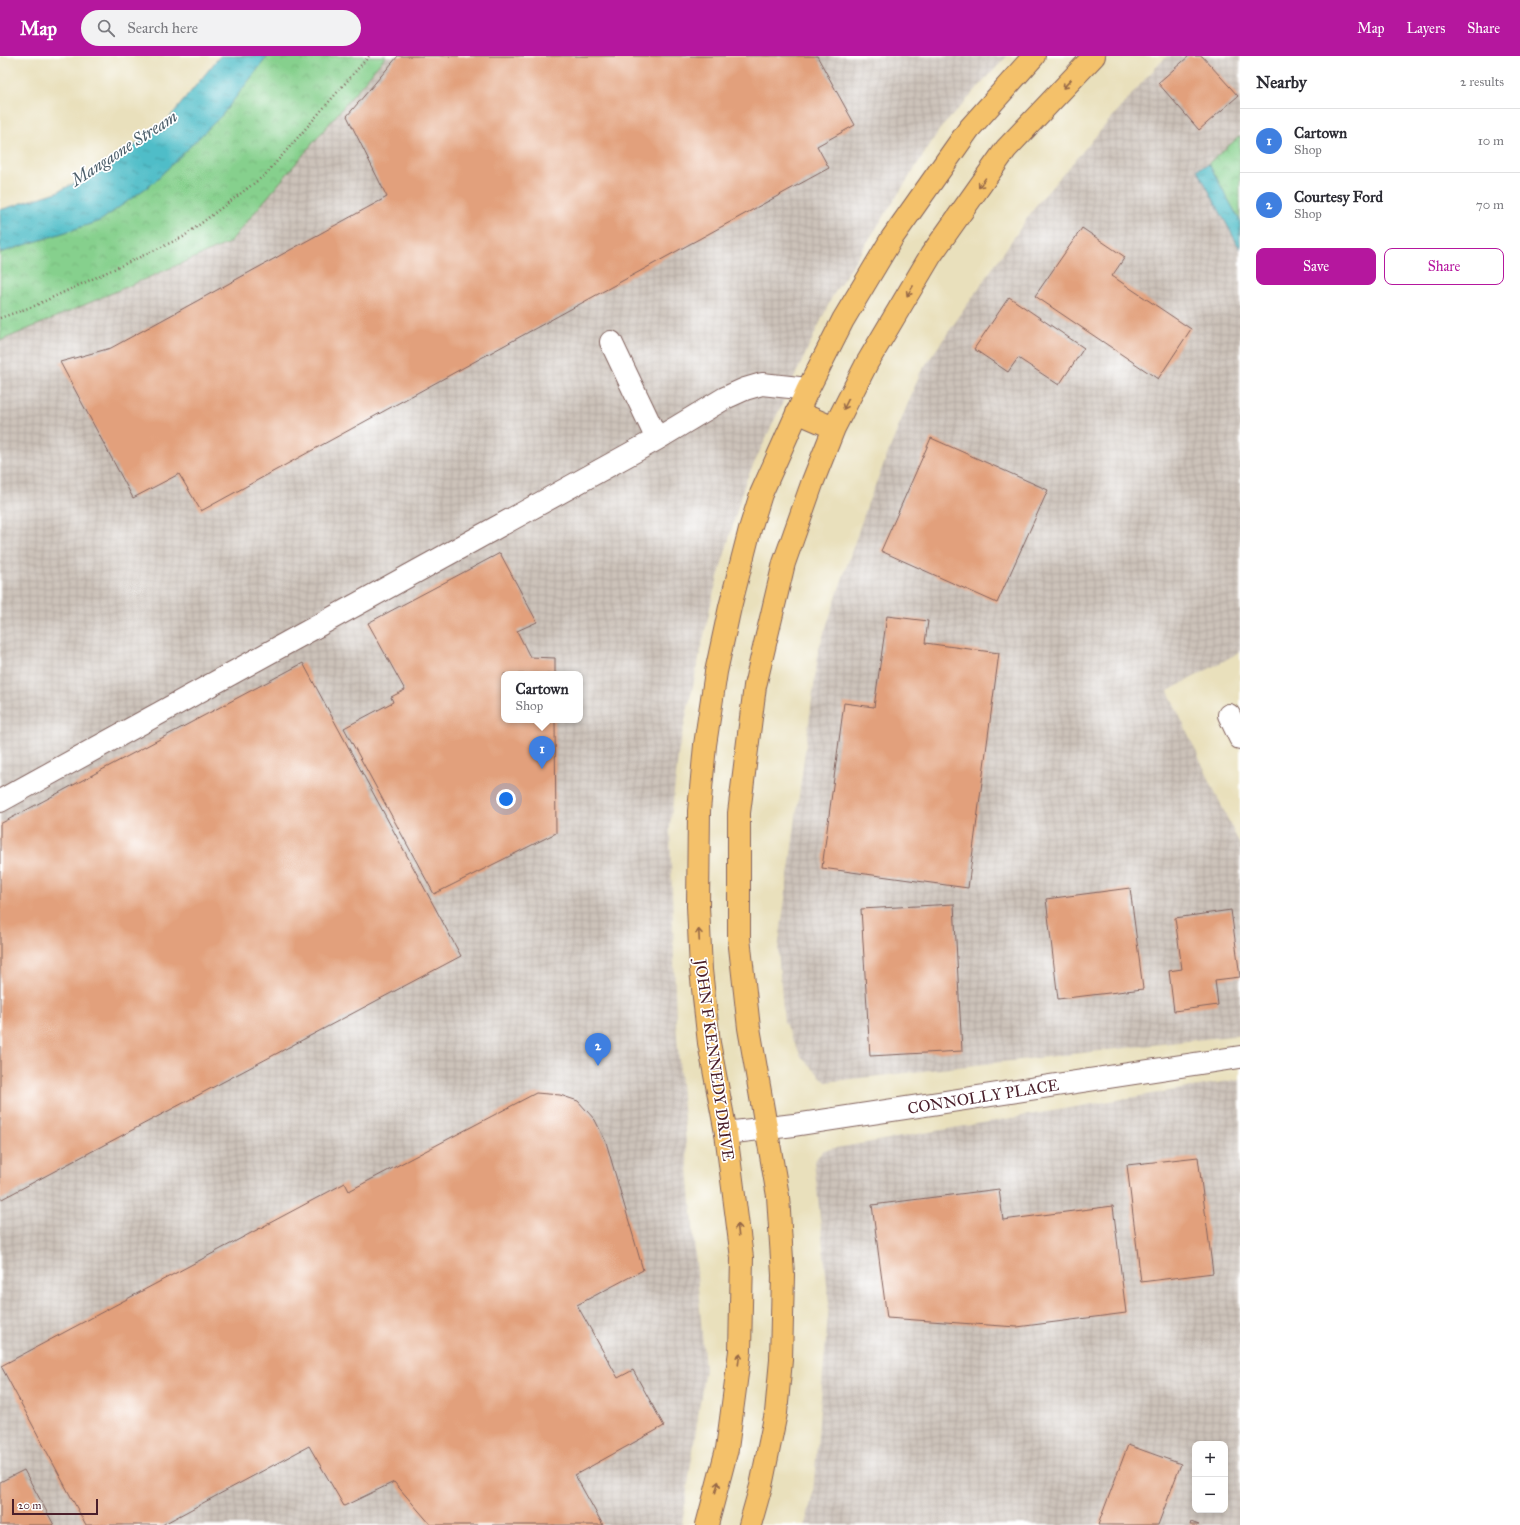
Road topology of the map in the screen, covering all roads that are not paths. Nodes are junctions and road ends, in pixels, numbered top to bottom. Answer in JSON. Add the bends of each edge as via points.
{"nodes":[{"id":1,"x":1034,"y":56,"type":"edge"},
{"id":2,"x":1094,"y":56,"type":"edge"},
{"id":3,"x":611,"y":342,"type":"dead end"},
{"id":4,"x":806,"y":391,"type":"junction"},
{"id":5,"x":797,"y":412,"type":"junction"},
{"id":6,"x":834,"y":428,"type":"junction"},
{"id":7,"x":657,"y":439,"type":"junction"},
{"id":8,"x":1229,"y":715,"type":"dead end"},
{"id":9,"x":1240,"y":738,"type":"edge"},
{"id":10,"x":0,"y":801,"type":"edge"},
{"id":11,"x":1240,"y":1057,"type":"edge"},
{"id":12,"x":767,"y":1129,"type":"junction"},
{"id":13,"x":726,"y":1132,"type":"junction"},
{"id":14,"x":707,"y":1525,"type":"edge"},
{"id":15,"x":750,"y":1525,"type":"edge"}],
"edges":[{"from":1,"to":4,"type":"main road","name":"JOHN F KENNEDY DRIVE","via":[[969,129],[892,238]]},
{"from":2,"to":6,"type":"main road","one_way":true,"via":[[1006,149],[932,254],[867,363]]},
{"from":3,"to":7,"type":"street"},
{"from":4,"to":5,"type":"main road","name":"JOHN F KENNEDY DRIVE"},
{"from":4,"to":7,"type":"street","via":[[762,384],[745,389],[725,398]]},
{"from":5,"to":6,"type":"main road"},
{"from":13,"to":5,"type":"main road","name":"JOHN F KENNEDY DRIVE","one_way":true,"via":[[710,1043],[701,970],[698,906],[699,811],[705,745],[716,672],[750,529]]},
{"from":6,"to":12,"type":"main road","via":[[784,564],[755,686],[739,813],[739,938],[749,1028]]},
{"from":7,"to":10,"type":"street"},
{"from":8,"to":9,"type":"street"},
{"from":11,"to":12,"type":"street","name":"CONNOLLY PLACE"},
{"from":12,"to":13,"type":"street","name":"CONNOLLY PLACE"},
{"from":12,"to":15,"type":"main road","via":[[778,1196],[783,1274],[781,1360],[775,1420],[762,1486]]},
{"from":14,"to":13,"type":"main road","name":"JOHN F KENNEDY DRIVE","one_way":true,"via":[[727,1449],[740,1352],[742,1258]]}]}
